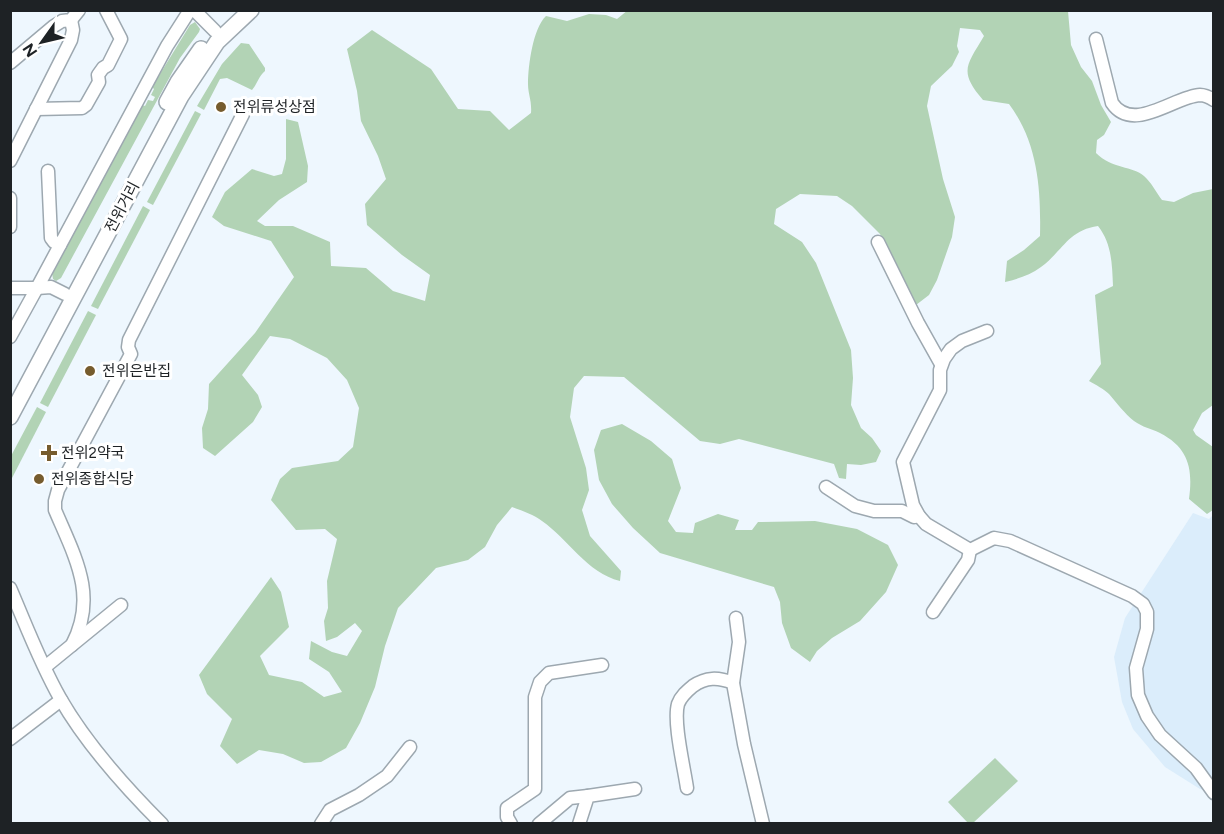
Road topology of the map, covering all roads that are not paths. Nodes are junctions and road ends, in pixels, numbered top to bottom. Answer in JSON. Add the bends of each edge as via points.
{"nodes":[{"id":1,"x":106,"y":10,"type":"edge"},
{"id":2,"x":192,"y":10,"type":"edge"},
{"id":3,"x":238,"y":10,"type":"edge"},
{"id":4,"x":251,"y":10,"type":"edge"},
{"id":5,"x":75,"y":15,"type":"edge"},
{"id":6,"x":215,"y":31,"type":"junction"},
{"id":7,"x":1096,"y":39,"type":"dead end"},
{"id":8,"x":10,"y":63,"type":"edge"},
{"id":9,"x":1214,"y":100,"type":"edge"},
{"id":10,"x":36,"y":109,"type":"junction"},
{"id":11,"x":243,"y":114,"type":"dead end"},
{"id":12,"x":10,"y":161,"type":"edge"},
{"id":13,"x":48,"y":171,"type":"dead end"},
{"id":14,"x":10,"y":198,"type":"edge"},
{"id":15,"x":10,"y":227,"type":"edge"},
{"id":16,"x":878,"y":242,"type":"dead end"},
{"id":17,"x":60,"y":245,"type":"junction"},
{"id":18,"x":10,"y":288,"type":"edge"},
{"id":19,"x":37,"y":288,"type":"junction"},
{"id":20,"x":65,"y":294,"type":"junction"},
{"id":21,"x":987,"y":331,"type":"dead end"},
{"id":22,"x":10,"y":337,"type":"edge"},
{"id":23,"x":941,"y":364,"type":"junction"},
{"id":24,"x":10,"y":396,"type":"edge"},
{"id":25,"x":10,"y":417,"type":"edge"},
{"id":26,"x":826,"y":487,"type":"dead end"},
{"id":27,"x":919,"y":516,"type":"junction"},
{"id":28,"x":970,"y":550,"type":"junction"},
{"id":29,"x":10,"y":588,"type":"edge"},
{"id":30,"x":121,"y":605,"type":"dead end"},
{"id":31,"x":18,"y":606,"type":"junction"},
{"id":32,"x":933,"y":612,"type":"dead end"},
{"id":33,"x":736,"y":618,"type":"dead end"},
{"id":34,"x":10,"y":619,"type":"edge"},
{"id":35,"x":72,"y":645,"type":"junction"},
{"id":36,"x":602,"y":665,"type":"dead end"},
{"id":37,"x":45,"y":667,"type":"junction"},
{"id":38,"x":733,"y":683,"type":"junction"},
{"id":39,"x":61,"y":700,"type":"junction"},
{"id":40,"x":12,"y":736,"type":"edge"},
{"id":41,"x":410,"y":747,"type":"dead end"},
{"id":42,"x":687,"y":788,"type":"dead end"},
{"id":43,"x":635,"y":789,"type":"dead end"},
{"id":44,"x":1214,"y":793,"type":"edge"},
{"id":45,"x":588,"y":796,"type":"junction"},
{"id":46,"x":162,"y":824,"type":"edge"},
{"id":47,"x":321,"y":824,"type":"edge"},
{"id":48,"x":511,"y":824,"type":"edge"},
{"id":49,"x":539,"y":824,"type":"edge"},
{"id":50,"x":579,"y":824,"type":"edge"},
{"id":51,"x":763,"y":824,"type":"edge"}],
"edges":[{"from":1,"to":10,"type":"street","via":[[121,39],[108,65],[98,75],[99,82],[86,105]]},
{"from":2,"to":6,"type":"street"},
{"from":2,"to":17,"type":"street","via":[[167,46]]},
{"from":3,"to":6,"type":"main road","name":"전위거리"},
{"from":4,"to":25,"type":"main road","name":"전위거리","via":[[218,42],[181,96]]},
{"from":5,"to":8,"type":"street"},
{"from":5,"to":10,"type":"street","via":[[71,40]]},
{"from":6,"to":20,"type":"main road","name":"전위거리","via":[[178,82]]},
{"from":7,"to":9,"type":"street","via":[[1112,104],[1117,110],[1137,115],[1197,95]]},
{"from":10,"to":12,"type":"street"},
{"from":11,"to":35,"type":"street","via":[[129,340],[131,354],[58,490],[55,510],[83,583],[82,622]]},
{"from":13,"to":17,"type":"street","via":[[51,238]]},
{"from":14,"to":15,"type":"street"},
{"from":16,"to":23,"type":"street"},
{"from":17,"to":19,"type":"street"},
{"from":18,"to":19,"type":"street"},
{"from":19,"to":20,"type":"street","via":[[51,287]]},
{"from":19,"to":22,"type":"street"},
{"from":20,"to":24,"type":"main road","name":"전위거리"},
{"from":21,"to":23,"type":"street","via":[[962,341]]},
{"from":23,"to":27,"type":"street","via":[[940,390],[903,462]]},
{"from":26,"to":27,"type":"street","via":[[855,506]]},
{"from":27,"to":28,"type":"street"},
{"from":28,"to":32,"type":"street","via":[[968,560]]},
{"from":28,"to":44,"type":"street","via":[[994,538],[1010,541],[1143,604],[1147,629],[1136,668],[1138,695],[1160,735],[1196,768]]},
{"from":29,"to":31,"type":"street"},
{"from":30,"to":35,"type":"street"},
{"from":31,"to":34,"type":"street"},
{"from":31,"to":37,"type":"street"},
{"from":33,"to":38,"type":"street","via":[[739,642]]},
{"from":35,"to":37,"type":"street"},
{"from":36,"to":48,"type":"street","via":[[549,673],[540,682],[534,740],[536,786],[507,808]]},
{"from":37,"to":39,"type":"street"},
{"from":38,"to":42,"type":"street","via":[[708,678],[685,692],[678,703],[676,717]]},
{"from":38,"to":51,"type":"street"},
{"from":39,"to":40,"type":"street"},
{"from":39,"to":46,"type":"street","via":[[101,755]]},
{"from":41,"to":47,"type":"street","via":[[387,776],[330,810]]},
{"from":43,"to":45,"type":"street"},
{"from":45,"to":49,"type":"street","via":[[570,798]]},
{"from":45,"to":50,"type":"street"}]}
